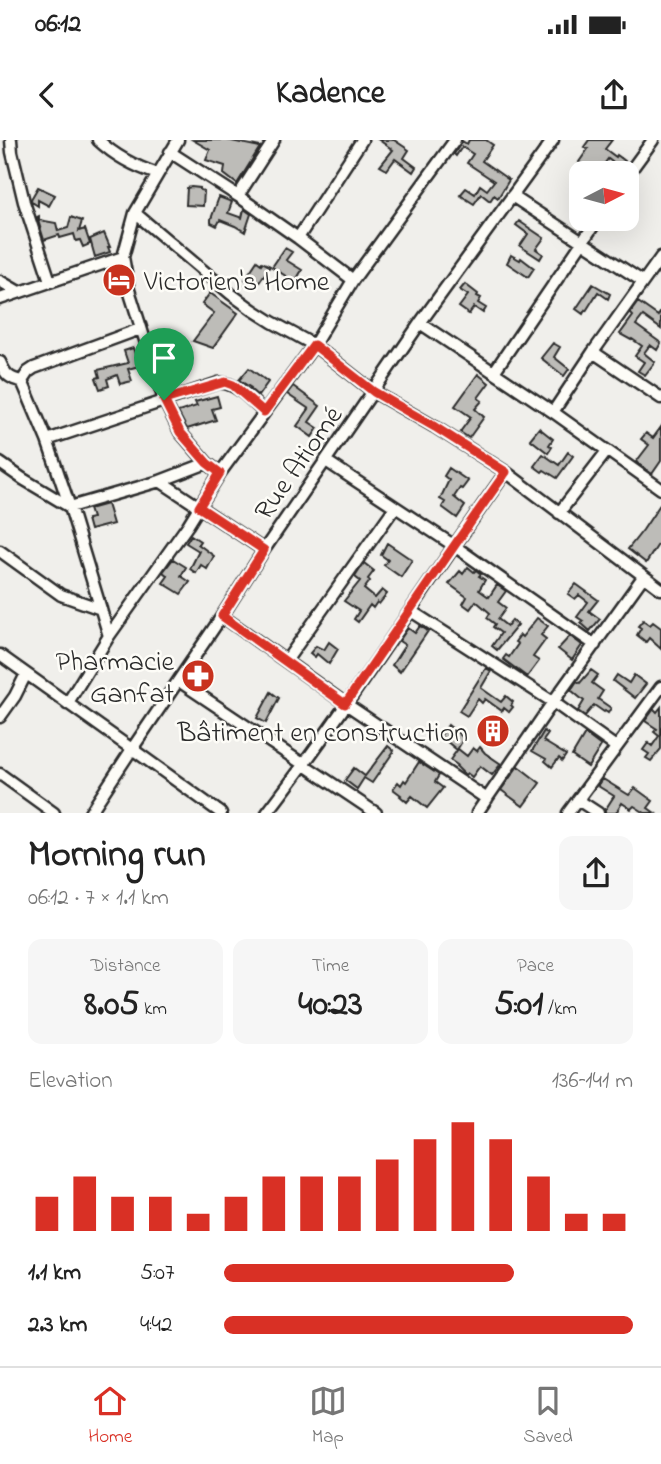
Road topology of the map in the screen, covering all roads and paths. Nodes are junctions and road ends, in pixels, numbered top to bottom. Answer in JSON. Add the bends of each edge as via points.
{"nodes":[{"id":1,"x":11,"y":140,"type":"edge"},
{"id":2,"x":98,"y":140,"type":"edge"},
{"id":3,"x":178,"y":140,"type":"edge"},
{"id":4,"x":274,"y":140,"type":"edge"},
{"id":5,"x":362,"y":140,"type":"edge"},
{"id":6,"x":454,"y":140,"type":"edge"},
{"id":7,"x":553,"y":140,"type":"edge"},
{"id":8,"x":653,"y":140,"type":"edge"},
{"id":9,"x":170,"y":152,"type":"junction"},
{"id":10,"x":638,"y":161,"type":"edge"},
{"id":11,"x":159,"y":174,"type":"junction"},
{"id":12,"x":238,"y":196,"type":"junction"},
{"id":13,"x":512,"y":196,"type":"junction"},
{"id":14,"x":135,"y":214,"type":"junction"},
{"id":15,"x":590,"y":231,"type":"edge"},
{"id":16,"x":298,"y":239,"type":"junction"},
{"id":17,"x":582,"y":242,"type":"junction"},
{"id":18,"x":123,"y":257,"type":"junction"},
{"id":19,"x":661,"y":257,"type":"edge"},
{"id":20,"x":353,"y":280,"type":"junction"},
{"id":21,"x":0,"y":281,"type":"edge"},
{"id":22,"x":50,"y":281,"type":"junction"},
{"id":23,"x":642,"y":281,"type":"junction"},
{"id":24,"x":19,"y":292,"type":"junction"},
{"id":25,"x":0,"y":299,"type":"edge"},
{"id":26,"x":420,"y":323,"type":"junction"},
{"id":27,"x":140,"y":329,"type":"junction"},
{"id":28,"x":314,"y":345,"type":"junction"},
{"id":29,"x":593,"y":352,"type":"junction"},
{"id":30,"x":0,"y":362,"type":"edge"},
{"id":31,"x":2,"y":371,"type":"edge"},
{"id":32,"x":494,"y":372,"type":"junction"},
{"id":33,"x":22,"y":381,"type":"junction"},
{"id":34,"x":374,"y":392,"type":"junction"},
{"id":35,"x":660,"y":395,"type":"edge"},
{"id":36,"x":164,"y":400,"type":"junction"},
{"id":37,"x":264,"y":412,"type":"junction"},
{"id":38,"x":553,"y":412,"type":"junction"},
{"id":39,"x":47,"y":440,"type":"junction"},
{"id":40,"x":607,"y":451,"type":"junction"},
{"id":41,"x":326,"y":461,"type":"junction"},
{"id":42,"x":0,"y":463,"type":"edge"},
{"id":43,"x":207,"y":463,"type":"junction"},
{"id":44,"x":506,"y":472,"type":"junction"},
{"id":45,"x":220,"y":473,"type":"junction"},
{"id":46,"x":160,"y":481,"type":"junction"},
{"id":47,"x":661,"y":489,"type":"edge"},
{"id":48,"x":70,"y":507,"type":"junction"},
{"id":49,"x":199,"y":507,"type":"junction"},
{"id":50,"x":395,"y":507,"type":"junction"},
{"id":51,"x":559,"y":513,"type":"junction"},
{"id":52,"x":453,"y":545,"type":"junction"},
{"id":53,"x":264,"y":550,"type":"junction"},
{"id":54,"x":0,"y":551,"type":"edge"},
{"id":55,"x":643,"y":577,"type":"junction"},
{"id":56,"x":661,"y":589,"type":"edge"},
{"id":57,"x":101,"y":609,"type":"junction"},
{"id":58,"x":411,"y":611,"type":"junction"},
{"id":59,"x":222,"y":616,"type":"junction"},
{"id":60,"x":109,"y":636,"type":"junction"},
{"id":61,"x":595,"y":645,"type":"junction"},
{"id":62,"x":0,"y":654,"type":"edge"},
{"id":63,"x":286,"y":661,"type":"junction"},
{"id":64,"x":26,"y":674,"type":"junction"},
{"id":65,"x":179,"y":681,"type":"junction"},
{"id":66,"x":661,"y":687,"type":"edge"},
{"id":67,"x":553,"y":702,"type":"junction"},
{"id":68,"x":67,"y":704,"type":"junction"},
{"id":69,"x":345,"y":704,"type":"junction"},
{"id":70,"x":0,"y":718,"type":"edge"},
{"id":71,"x":616,"y":747,"type":"junction"},
{"id":72,"x":132,"y":749,"type":"junction"},
{"id":73,"x":304,"y":765,"type":"junction"},
{"id":74,"x":0,"y":774,"type":"edge"},
{"id":75,"x":487,"y":799,"type":"junction"},
{"id":76,"x":578,"y":800,"type":"junction"},
{"id":77,"x":54,"y":813,"type":"edge"},
{"id":78,"x":90,"y":813,"type":"edge"},
{"id":79,"x":221,"y":813,"type":"edge"},
{"id":80,"x":267,"y":813,"type":"edge"},
{"id":81,"x":376,"y":813,"type":"edge"},
{"id":82,"x":477,"y":813,"type":"edge"},
{"id":83,"x":568,"y":813,"type":"edge"},
{"id":84,"x":598,"y":813,"type":"edge"}],
"edges":[{"from":1,"to":22,"type":"street","via":[[24,202]]},
{"from":2,"to":11,"type":"street","via":[[136,166]]},
{"from":3,"to":9,"type":"street"},
{"from":4,"to":12,"type":"street"},
{"from":5,"to":16,"type":"street"},
{"from":6,"to":20,"type":"street"},
{"from":7,"to":13,"type":"street","name":"Rue Atiomé"},
{"from":8,"to":10,"type":"street"},
{"from":9,"to":11,"type":"street"},
{"from":9,"to":12,"type":"street"},
{"from":11,"to":14,"type":"street"},
{"from":12,"to":16,"type":"street"},
{"from":13,"to":17,"type":"street"},
{"from":13,"to":26,"type":"street","name":"Rue Atiomé"},
{"from":14,"to":18,"type":"street"},
{"from":14,"to":28,"type":"street","via":[[231,294]]},
{"from":15,"to":17,"type":"street"},
{"from":16,"to":20,"type":"street"},
{"from":17,"to":23,"type":"street"},
{"from":17,"to":32,"type":"street"},
{"from":18,"to":22,"type":"street"},
{"from":18,"to":27,"type":"street"},
{"from":19,"to":23,"type":"street"},
{"from":20,"to":28,"type":"street"},
{"from":21,"to":24,"type":"street"},
{"from":22,"to":24,"type":"street"},
{"from":23,"to":29,"type":"street"},
{"from":24,"to":25,"type":"street"},
{"from":26,"to":32,"type":"street"},
{"from":26,"to":34,"type":"street","name":"Rue Atiomé"},
{"from":27,"to":33,"type":"street","via":[[34,368]]},
{"from":27,"to":36,"type":"street"},
{"from":28,"to":34,"type":"street"},
{"from":28,"to":37,"type":"street"},
{"from":29,"to":35,"type":"street"},
{"from":29,"to":38,"type":"street"},
{"from":30,"to":31,"type":"street"},
{"from":31,"to":33,"type":"street"},
{"from":32,"to":38,"type":"street"},
{"from":33,"to":39,"type":"street"},
{"from":34,"to":41,"type":"street","name":"Rue Atiomé"},
{"from":34,"to":44,"type":"street"},
{"from":36,"to":37,"type":"street","via":[[225,382]]},
{"from":36,"to":39,"type":"street"},
{"from":36,"to":43,"type":"street","via":[[180,432]]},
{"from":37,"to":45,"type":"street"},
{"from":38,"to":40,"type":"street"},
{"from":39,"to":48,"type":"street"},
{"from":40,"to":47,"type":"street"},
{"from":40,"to":51,"type":"street"},
{"from":41,"to":50,"type":"street"},
{"from":41,"to":53,"type":"street","name":"Rue Atiomé"},
{"from":42,"to":48,"type":"street"},
{"from":43,"to":45,"type":"street"},
{"from":43,"to":46,"type":"street"},
{"from":44,"to":51,"type":"street"},
{"from":44,"to":52,"type":"street"},
{"from":45,"to":49,"type":"street"},
{"from":46,"to":48,"type":"street"},
{"from":46,"to":49,"type":"street"},
{"from":48,"to":57,"type":"street"},
{"from":49,"to":53,"type":"street"},
{"from":49,"to":60,"type":"street"},
{"from":50,"to":52,"type":"street"},
{"from":50,"to":63,"type":"street"},
{"from":51,"to":55,"type":"street"},
{"from":52,"to":58,"type":"street"},
{"from":52,"to":61,"type":"street"},
{"from":53,"to":59,"type":"street","name":"Rue Atiomé"},
{"from":54,"to":57,"type":"street","via":[[61,595]]},
{"from":55,"to":56,"type":"street"},
{"from":55,"to":61,"type":"street"},
{"from":57,"to":60,"type":"street"},
{"from":58,"to":67,"type":"street"},
{"from":58,"to":69,"type":"street"},
{"from":59,"to":63,"type":"street"},
{"from":59,"to":65,"type":"street","name":"Rue Atiomé"},
{"from":60,"to":68,"type":"street"},
{"from":61,"to":67,"type":"street"},
{"from":62,"to":64,"type":"street"},
{"from":63,"to":69,"type":"street"},
{"from":64,"to":68,"type":"street"},
{"from":64,"to":70,"type":"street"},
{"from":65,"to":72,"type":"street","name":"Rue Atiomé"},
{"from":65,"to":73,"type":"street"},
{"from":66,"to":71,"type":"street"},
{"from":67,"to":71,"type":"street"},
{"from":67,"to":75,"type":"street"},
{"from":68,"to":72,"type":"street"},
{"from":69,"to":73,"type":"street"},
{"from":69,"to":75,"type":"street"},
{"from":71,"to":76,"type":"street"},
{"from":72,"to":78,"type":"street","name":"Rue Atiomé"},
{"from":72,"to":79,"type":"street"},
{"from":73,"to":80,"type":"street"},
{"from":73,"to":81,"type":"street"},
{"from":74,"to":77,"type":"street"},
{"from":75,"to":82,"type":"street"},
{"from":76,"to":83,"type":"street"},
{"from":76,"to":84,"type":"street"}]}
